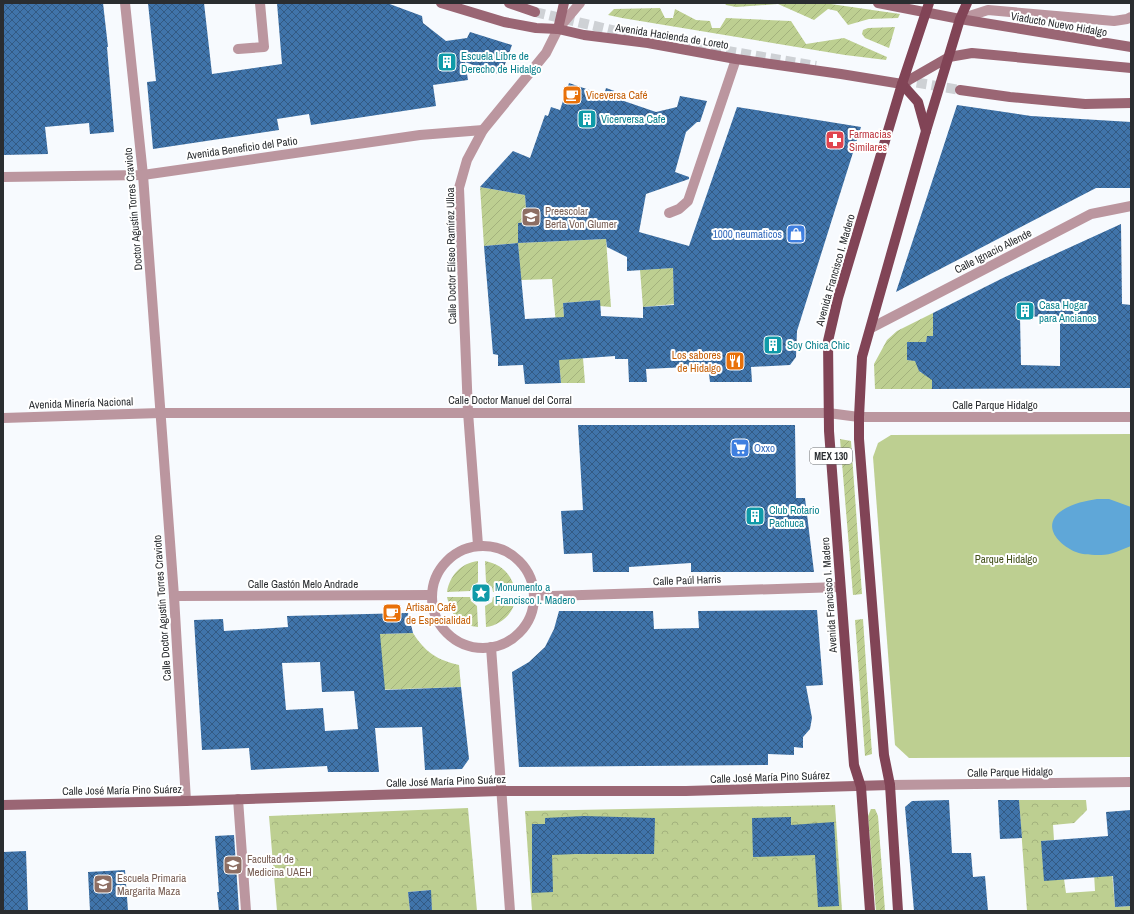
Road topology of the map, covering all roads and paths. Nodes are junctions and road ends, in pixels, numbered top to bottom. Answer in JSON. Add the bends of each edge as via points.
{"nodes":[{"id":1,"x":125,"y":3,"type":"edge"},
{"id":2,"x":260,"y":3,"type":"edge"},
{"id":3,"x":441,"y":3,"type":"edge"},
{"id":4,"x":509,"y":3,"type":"edge"},
{"id":5,"x":564,"y":3,"type":"edge"},
{"id":6,"x":580,"y":3,"type":"edge"},
{"id":7,"x":878,"y":3,"type":"edge"},
{"id":8,"x":913,"y":3,"type":"edge"},
{"id":9,"x":967,"y":3,"type":"edge"},
{"id":10,"x":927,"y":8,"type":"edge"},
{"id":11,"x":535,"y":12,"type":"tunnel mouth"},
{"id":12,"x":1131,"y":17,"type":"edge"},
{"id":13,"x":960,"y":19,"type":"junction"},
{"id":14,"x":558,"y":29,"type":"junction"},
{"id":15,"x":1131,"y":47,"type":"edge"},
{"id":16,"x":238,"y":49,"type":"dead end"},
{"id":17,"x":949,"y":57,"type":"junction"},
{"id":18,"x":736,"y":59,"type":"junction"},
{"id":19,"x":1131,"y":68,"type":"edge"},
{"id":20,"x":902,"y":84,"type":"junction"},
{"id":21,"x":960,"y":90,"type":"tunnel mouth"},
{"id":22,"x":1131,"y":103,"type":"edge"},
{"id":23,"x":483,"y":130,"type":"junction"},
{"id":24,"x":926,"y":131,"type":"junction"},
{"id":25,"x":143,"y":175,"type":"junction"},
{"id":26,"x":3,"y":177,"type":"edge"},
{"id":27,"x":1131,"y":206,"type":"edge"},
{"id":28,"x":669,"y":213,"type":"dead end"},
{"id":29,"x":871,"y":328,"type":"junction"},
{"id":30,"x":468,"y":412,"type":"junction"},
{"id":31,"x":160,"y":413,"type":"junction"},
{"id":32,"x":828,"y":413,"type":"junction"},
{"id":33,"x":859,"y":417,"type":"junction"},
{"id":34,"x":1131,"y":417,"type":"edge"},
{"id":35,"x":3,"y":418,"type":"edge"},
{"id":36,"x":478,"y":545,"type":"junction"},
{"id":37,"x":840,"y":587,"type":"junction"},
{"id":38,"x":432,"y":595,"type":"junction"},
{"id":39,"x":535,"y":595,"type":"junction"},
{"id":40,"x":174,"y":596,"type":"junction"},
{"id":41,"x":491,"y":647,"type":"junction"},
{"id":42,"x":1131,"y":782,"type":"edge"},
{"id":43,"x":890,"y":785,"type":"junction"},
{"id":44,"x":861,"y":787,"type":"junction"},
{"id":45,"x":500,"y":791,"type":"junction"},
{"id":46,"x":238,"y":799,"type":"junction"},
{"id":47,"x":186,"y":801,"type":"junction"},
{"id":48,"x":3,"y":805,"type":"edge"},
{"id":49,"x":246,"y":911,"type":"edge"},
{"id":50,"x":510,"y":911,"type":"edge"},
{"id":51,"x":870,"y":911,"type":"edge"},
{"id":52,"x":898,"y":911,"type":"edge"}],
"edges":[{"from":1,"to":25,"type":"street","name":"Doctor Agustín Torres Cravioto"},
{"from":2,"to":16,"type":"street","via":[[264,47]]},
{"from":3,"to":14,"type":"main road","name":"Avenida Hacienda de Loreto","via":[[504,22]]},
{"from":4,"to":11,"type":"main road"},
{"from":5,"to":14,"type":"main road"},
{"from":6,"to":14,"type":"street","name":"Calle Doctor Elíseo Ramírez Ulloa"},
{"from":7,"to":10,"type":"main road","name":"Viaducto Nuevo Hidalgo"},
{"from":8,"to":10,"type":"main road"},
{"from":9,"to":13,"type":"main road"},
{"from":10,"to":13,"type":"main road","name":"Viaducto Nuevo Hidalgo"},
{"from":10,"to":20,"type":"main road","name":"Avenida Francisco I. Madero","number":"MEX 130"},
{"from":12,"to":13,"type":"street","via":[[1114,21],[988,10]]},
{"from":13,"to":15,"type":"main road","name":"Viaducto Nuevo Hidalgo"},
{"from":13,"to":17,"type":"main road","number":"MEX 130"},
{"from":14,"to":18,"type":"main road","name":"Avenida Hacienda de Loreto"},
{"from":14,"to":23,"type":"street","name":"Calle Doctor Elíseo Ramírez Ulloa","via":[[546,53]]},
{"from":17,"to":19,"type":"main road","via":[[972,53]]},
{"from":17,"to":20,"type":"main road"},
{"from":17,"to":24,"type":"main road","number":"MEX 130"},
{"from":18,"to":20,"type":"main road","name":"Avenida Hacienda de Loreto"},
{"from":18,"to":28,"type":"street","via":[[688,201]]},
{"from":20,"to":24,"type":"main road","via":[[918,102]]},
{"from":20,"to":32,"type":"main road","name":"Avenida Francisco I. Madero","number":"MEX 130","via":[[838,298],[828,341]]},
{"from":21,"to":22,"type":"main road","via":[[1085,104]]},
{"from":23,"to":25,"type":"street","name":"Avenida Beneficio del Patio","via":[[420,135]]},
{"from":23,"to":30,"type":"street","name":"Calle Doctor Elíseo Ramírez Ulloa","via":[[468,160],[459,188]]},
{"from":24,"to":29,"type":"main road","number":"MEX 130"},
{"from":25,"to":26,"type":"street","name":"Avenida Beneficio del Patio"},
{"from":25,"to":31,"type":"street","name":"Doctor Agustín Torres Cravioto"},
{"from":27,"to":29,"type":"street","name":"Calle Ignacio Allende","via":[[1091,214]]},
{"from":29,"to":33,"type":"main road","number":"MEX 130","via":[[862,357]]},
{"from":30,"to":31,"type":"street","name":"Calle Doctor Manuel del Corral"},
{"from":30,"to":32,"type":"street","name":"Calle Doctor Manuel del Corral"},
{"from":30,"to":36,"type":"street","name":"Calle Doctor Elíseo Ramírez Ulloa"},
{"from":31,"to":35,"type":"street","name":"Avenida Minería Nacional"},
{"from":31,"to":40,"type":"street","name":"Calle Doctor Agustín Torres Cravioto"},
{"from":32,"to":33,"type":"street","name":"Calle Doctor Manuel del Corral"},
{"from":32,"to":37,"type":"main road","name":"Avenida Francisco I. Madero","number":"MEX 130"},
{"from":33,"to":34,"type":"street","name":"Calle Parque Hidalgo"},
{"from":33,"to":43,"type":"main road","number":"MEX 130","via":[[884,755]]},
{"from":36,"to":38,"type":"street","via":[[451,556],[438,574]]},
{"from":36,"to":39,"type":"street","via":[[505,550],[517,558],[526,568]]},
{"from":37,"to":39,"type":"street","name":"Calle Paúl Harris"},
{"from":37,"to":44,"type":"main road","name":"Avenida Francisco I. Madero","number":"MEX 130","via":[[854,765]]},
{"from":38,"to":40,"type":"street","name":"Calle Gastón Melo Andrade"},
{"from":38,"to":41,"type":"street","via":[[434,610],[440,624],[450,635],[462,643],[476,647]]},
{"from":39,"to":41,"type":"street","via":[[533,610],[527,624],[518,635],[505,643]]},
{"from":40,"to":47,"type":"street","name":"Calle Doctor Agustín Torres Cravioto"},
{"from":41,"to":45,"type":"street"},
{"from":42,"to":43,"type":"street","name":"Calle Parque Hidalgo"},
{"from":43,"to":44,"type":"main road","name":"Calle José María Pino Suárez"},
{"from":43,"to":52,"type":"main road","number":"MEX 130"},
{"from":44,"to":45,"type":"main road","name":"Calle José María Pino Suárez","via":[[686,791]]},
{"from":44,"to":51,"type":"main road","name":"Avenida Francisco I. Madero","number":"MEX 130"},
{"from":45,"to":46,"type":"main road","name":"Calle José María Pino Suárez"},
{"from":45,"to":50,"type":"street"},
{"from":46,"to":47,"type":"main road","name":"Calle José María Pino Suárez"},
{"from":46,"to":49,"type":"street"},
{"from":47,"to":48,"type":"main road","name":"Calle José María Pino Suárez"}]}
